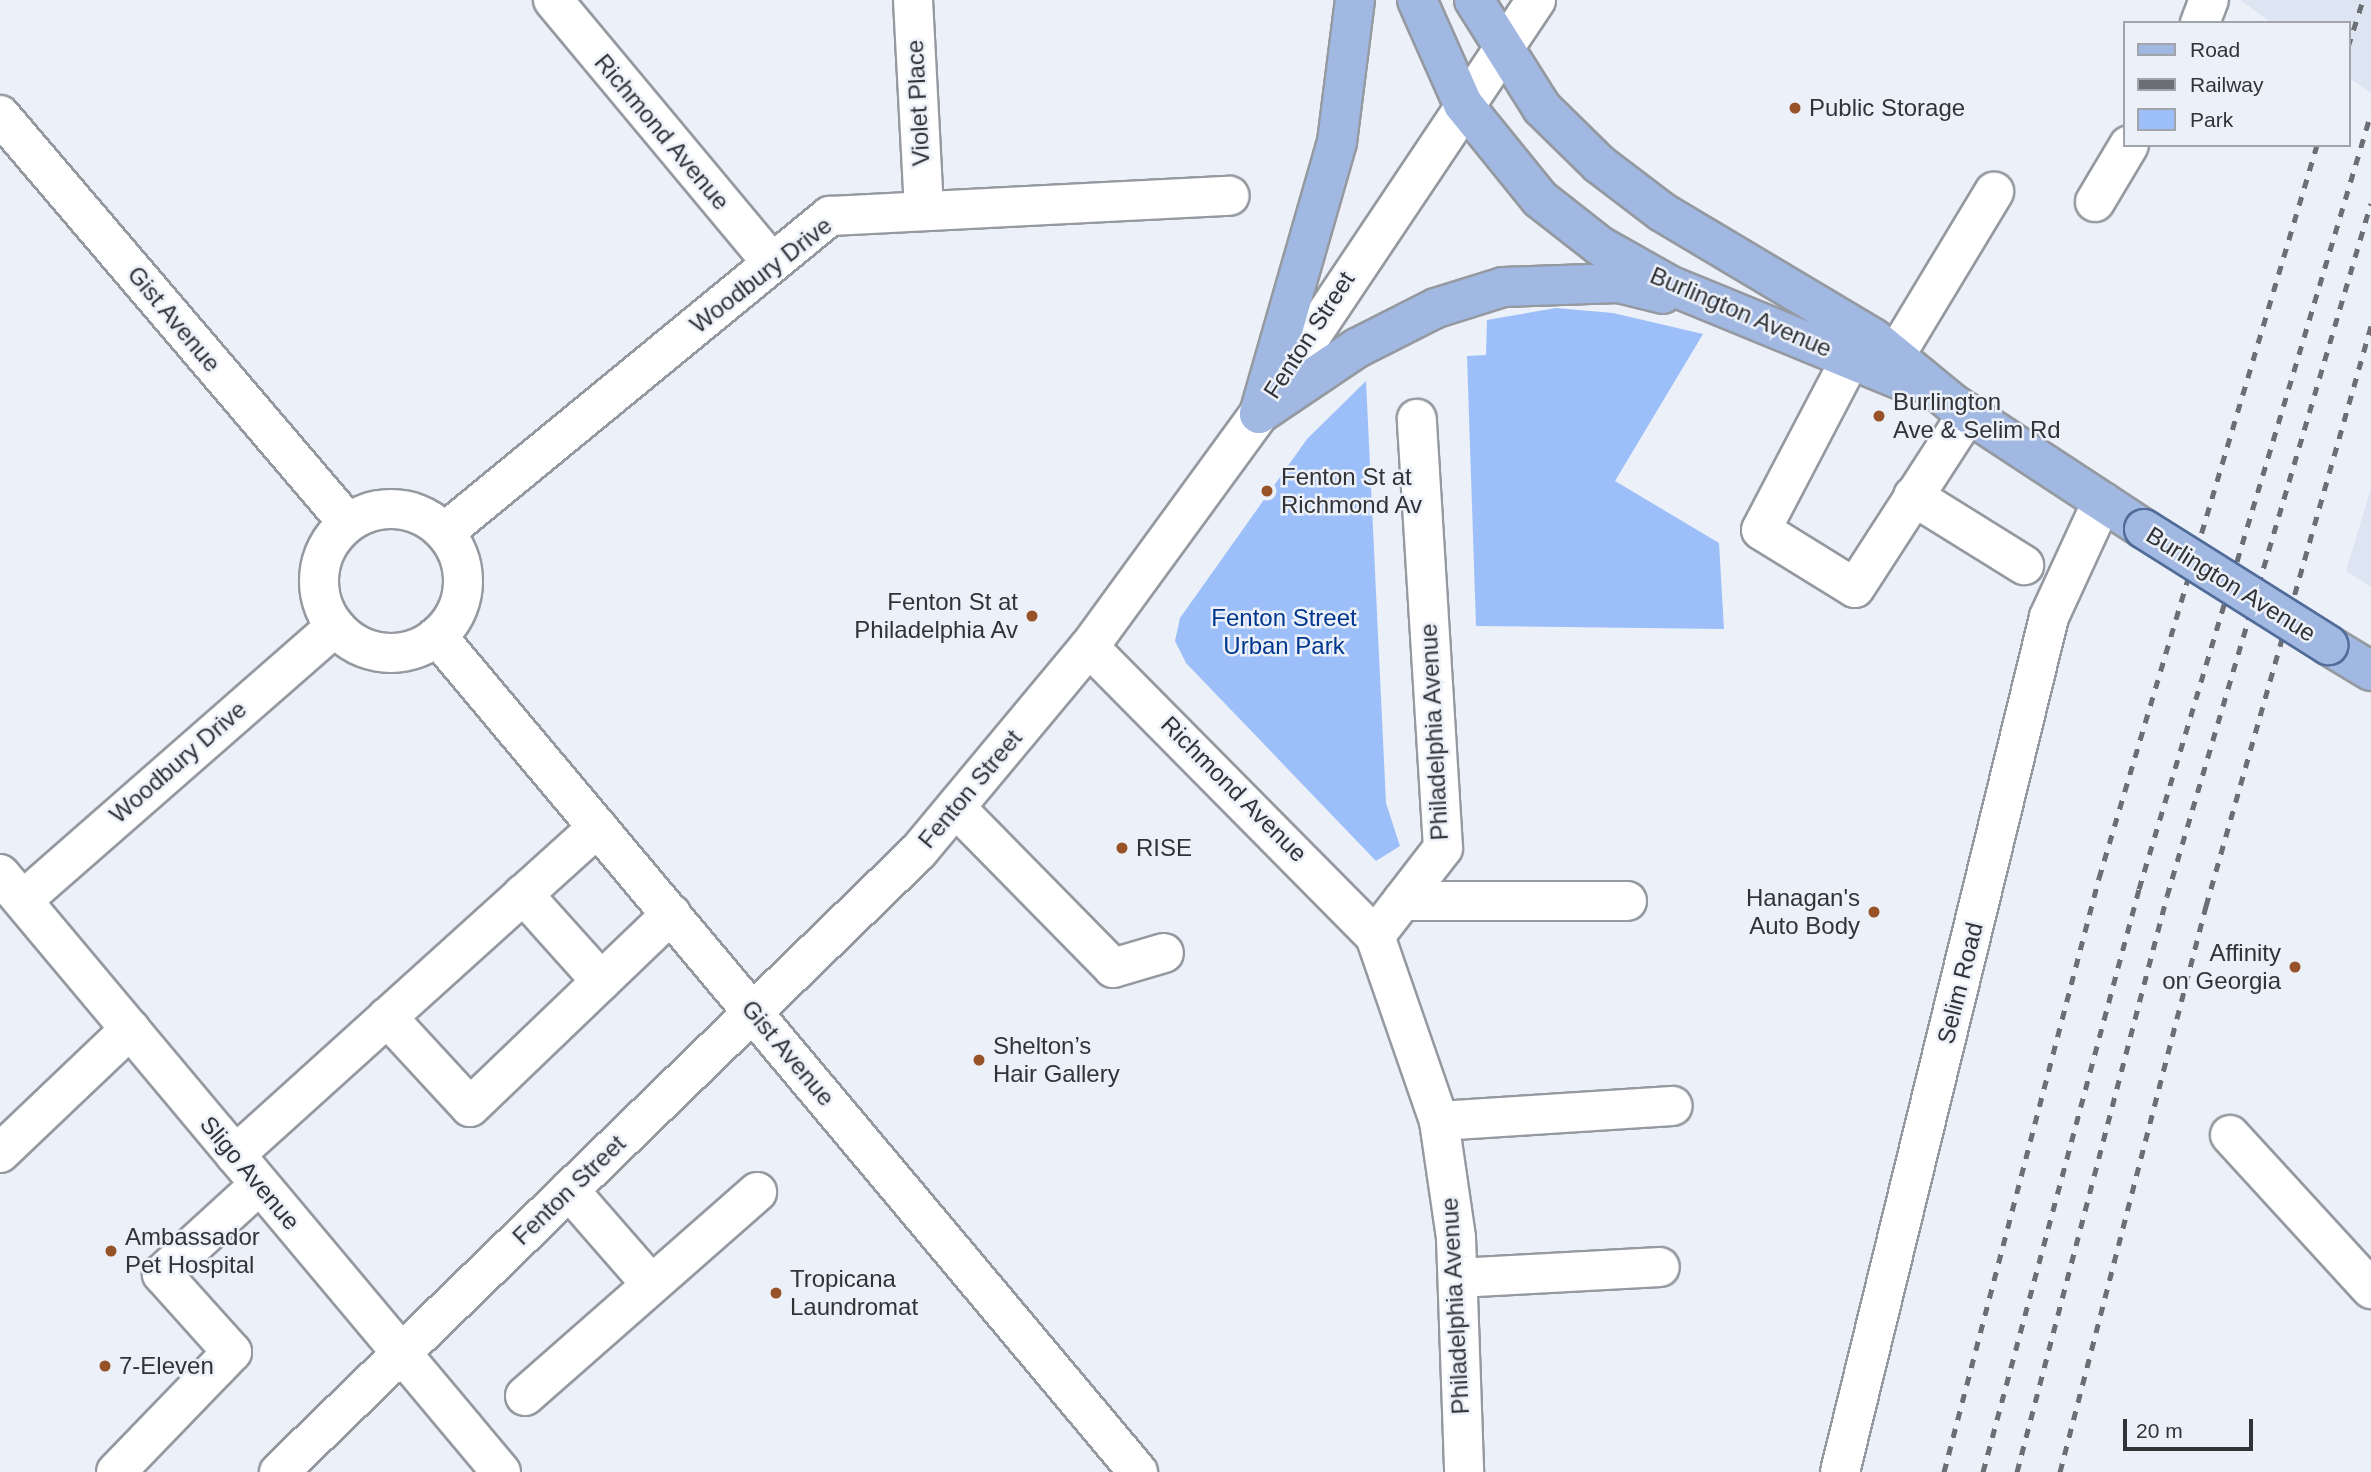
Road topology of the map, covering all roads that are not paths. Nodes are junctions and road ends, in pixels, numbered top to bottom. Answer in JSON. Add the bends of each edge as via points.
{"nodes":[{"id":1,"x":553,"y":0,"type":"edge"},
{"id":2,"x":913,"y":0,"type":"edge"},
{"id":3,"x":1355,"y":0,"type":"edge"},
{"id":4,"x":1417,"y":0,"type":"edge"},
{"id":5,"x":1474,"y":0,"type":"edge"},
{"id":6,"x":1536,"y":0,"type":"edge"},
{"id":7,"x":1502,"y":48,"type":"junction"},
{"id":8,"x":1463,"y":104,"type":"junction"},
{"id":9,"x":0,"y":115,"type":"edge"},
{"id":10,"x":2128,"y":147,"type":"edge"},
{"id":11,"x":1994,"y":192,"type":"dead end"},
{"id":12,"x":1230,"y":196,"type":"dead end"},
{"id":13,"x":2095,"y":202,"type":"dead end"},
{"id":14,"x":923,"y":207,"type":"junction"},
{"id":15,"x":772,"y":263,"type":"junction"},
{"id":16,"x":1753,"y":315,"type":"junction"},
{"id":17,"x":1895,"y":356,"type":"junction"},
{"id":18,"x":1851,"y":358,"type":"junction"},
{"id":19,"x":1960,"y":408,"type":"junction"},
{"id":20,"x":1259,"y":414,"type":"junction"},
{"id":21,"x":1417,"y":419,"type":"dead end"},
{"id":22,"x":1913,"y":496,"type":"junction"},
{"id":23,"x":2102,"y":502,"type":"junction"},
{"id":24,"x":347,"y":522,"type":"junction"},
{"id":25,"x":446,"y":532,"type":"junction"},
{"id":26,"x":2024,"y":565,"type":"dead end"},
{"id":27,"x":335,"y":627,"type":"junction"},
{"id":28,"x":437,"y":636,"type":"junction"},
{"id":29,"x":1089,"y":647,"type":"junction"},
{"id":30,"x":2371,"y":671,"type":"edge"},
{"id":31,"x":956,"y":808,"type":"junction"},
{"id":32,"x":598,"y":827,"type":"junction"},
{"id":33,"x":11,"y":887,"type":"edge"},
{"id":34,"x":523,"y":894,"type":"junction"},
{"id":35,"x":1402,"y":901,"type":"junction"},
{"id":36,"x":1627,"y":901,"type":"dead end"},
{"id":37,"x":671,"y":914,"type":"junction"},
{"id":38,"x":1375,"y":936,"type":"junction"},
{"id":39,"x":1164,"y":953,"type":"dead end"},
{"id":40,"x":601,"y":981,"type":"junction"},
{"id":41,"x":753,"y":1012,"type":"junction"},
{"id":42,"x":387,"y":1017,"type":"junction"},
{"id":43,"x":130,"y":1029,"type":"junction"},
{"id":44,"x":1673,"y":1106,"type":"dead end"},
{"id":45,"x":1439,"y":1121,"type":"junction"},
{"id":46,"x":2230,"y":1135,"type":"dead end"},
{"id":47,"x":0,"y":1153,"type":"edge"},
{"id":48,"x":235,"y":1155,"type":"junction"},
{"id":49,"x":259,"y":1185,"type":"junction"},
{"id":50,"x":569,"y":1190,"type":"junction"},
{"id":51,"x":757,"y":1192,"type":"dead end"},
{"id":52,"x":1660,"y":1267,"type":"dead end"},
{"id":53,"x":1458,"y":1278,"type":"junction"},
{"id":54,"x":651,"y":1284,"type":"junction"},
{"id":55,"x":2371,"y":1289,"type":"edge"},
{"id":56,"x":401,"y":1353,"type":"junction"},
{"id":57,"x":525,"y":1395,"type":"dead end"},
{"id":58,"x":116,"y":1472,"type":"edge"},
{"id":59,"x":279,"y":1472,"type":"edge"},
{"id":60,"x":501,"y":1472,"type":"edge"},
{"id":61,"x":1138,"y":1472,"type":"edge"},
{"id":62,"x":1464,"y":1472,"type":"edge"},
{"id":63,"x":1840,"y":1472,"type":"edge"}],
"edges":[{"from":1,"to":15,"type":"street","name":"Richmond Avenue"},
{"from":2,"to":14,"type":"street","name":"Violet Place"},
{"from":3,"to":20,"type":"main road","via":[[1337,142]]},
{"from":4,"to":8,"type":"main road"},
{"from":5,"to":7,"type":"main road"},
{"from":6,"to":7,"type":"street","name":"Fenton Street"},
{"from":7,"to":8,"type":"street","name":"Fenton Street"},
{"from":7,"to":17,"type":"main road","name":"Burlington Avenue","via":[[1542,108],[1599,164],[1662,212]]},
{"from":8,"to":16,"type":"main road","name":"Burlington Avenue","via":[[1540,200],[1600,246],[1669,285]]},
{"from":8,"to":20,"type":"street","name":"Fenton Street"},
{"from":9,"to":24,"type":"street","name":"Gist Avenue"},
{"from":10,"to":13,"type":"street"},
{"from":11,"to":17,"type":"street"},
{"from":12,"to":14,"type":"street","name":"Woodbury Drive"},
{"from":14,"to":15,"type":"street","name":"Woodbury Drive","via":[[830,216]]},
{"from":15,"to":25,"type":"street","name":"Woodbury Drive"},
{"from":16,"to":18,"type":"main road","name":"Burlington Avenue"},
{"from":16,"to":20,"type":"main road","via":[[1619,283],[1503,287],[1436,308],[1357,348]]},
{"from":17,"to":19,"type":"main road","name":"Burlington Avenue"},
{"from":18,"to":19,"type":"main road","name":"Burlington Avenue"},
{"from":18,"to":22,"type":"street","via":[[1761,530],[1855,588]]},
{"from":19,"to":22,"type":"street"},
{"from":19,"to":23,"type":"main road","name":"Burlington Avenue"},
{"from":20,"to":29,"type":"street","name":"Fenton Street"},
{"from":21,"to":35,"type":"street","name":"Philadelphia Avenue","via":[[1443,848]]},
{"from":22,"to":26,"type":"street"},
{"from":23,"to":30,"type":"main road","name":"Burlington Avenue","bridge":true},
{"from":23,"to":63,"type":"street","name":"Selim Road","via":[[2049,617]]},
{"from":24,"to":25,"type":"street","via":[[379,509],[413,511]]},
{"from":24,"to":27,"type":"street","via":[[322,558],[318,583]]},
{"from":25,"to":28,"type":"street","via":[[463,565],[463,596],[451,623]]},
{"from":27,"to":28,"type":"street","via":[[358,646],[395,654]]},
{"from":27,"to":33,"type":"street","name":"Woodbury Drive"},
{"from":28,"to":32,"type":"street","name":"Gist Avenue"},
{"from":29,"to":31,"type":"street","name":"Fenton Street"},
{"from":29,"to":38,"type":"street","name":"Richmond Avenue"},
{"from":31,"to":39,"type":"street","via":[[1113,968]]},
{"from":31,"to":41,"type":"street","name":"Fenton Street"},
{"from":32,"to":34,"type":"street"},
{"from":32,"to":37,"type":"street","name":"Gist Avenue"},
{"from":33,"to":43,"type":"street","name":"Sligo Avenue"},
{"from":34,"to":40,"type":"street"},
{"from":34,"to":42,"type":"street"},
{"from":35,"to":36,"type":"street"},
{"from":35,"to":38,"type":"street","name":"Philadelphia Avenue"},
{"from":37,"to":40,"type":"street"},
{"from":37,"to":41,"type":"street","name":"Gist Avenue"},
{"from":38,"to":45,"type":"street","name":"Philadelphia Avenue"},
{"from":40,"to":42,"type":"street","via":[[470,1107]]},
{"from":41,"to":50,"type":"street","name":"Fenton Street"},
{"from":41,"to":61,"type":"street","name":"Gist Avenue"},
{"from":42,"to":48,"type":"street"},
{"from":43,"to":47,"type":"street"},
{"from":43,"to":48,"type":"street","name":"Sligo Avenue"},
{"from":44,"to":45,"type":"street"},
{"from":45,"to":53,"type":"street","name":"Philadelphia Avenue"},
{"from":46,"to":55,"type":"street"},
{"from":48,"to":49,"type":"street","name":"Sligo Avenue"},
{"from":49,"to":56,"type":"street","name":"Sligo Avenue"},
{"from":49,"to":58,"type":"street","via":[[162,1274],[232,1352]]},
{"from":50,"to":54,"type":"street"},
{"from":50,"to":56,"type":"street","name":"Fenton Street"},
{"from":51,"to":54,"type":"street"},
{"from":52,"to":53,"type":"street"},
{"from":53,"to":62,"type":"street","name":"Philadelphia Avenue"},
{"from":54,"to":57,"type":"street"},
{"from":56,"to":59,"type":"street","name":"Fenton Street"},
{"from":56,"to":60,"type":"street","name":"Sligo Avenue"}]}
